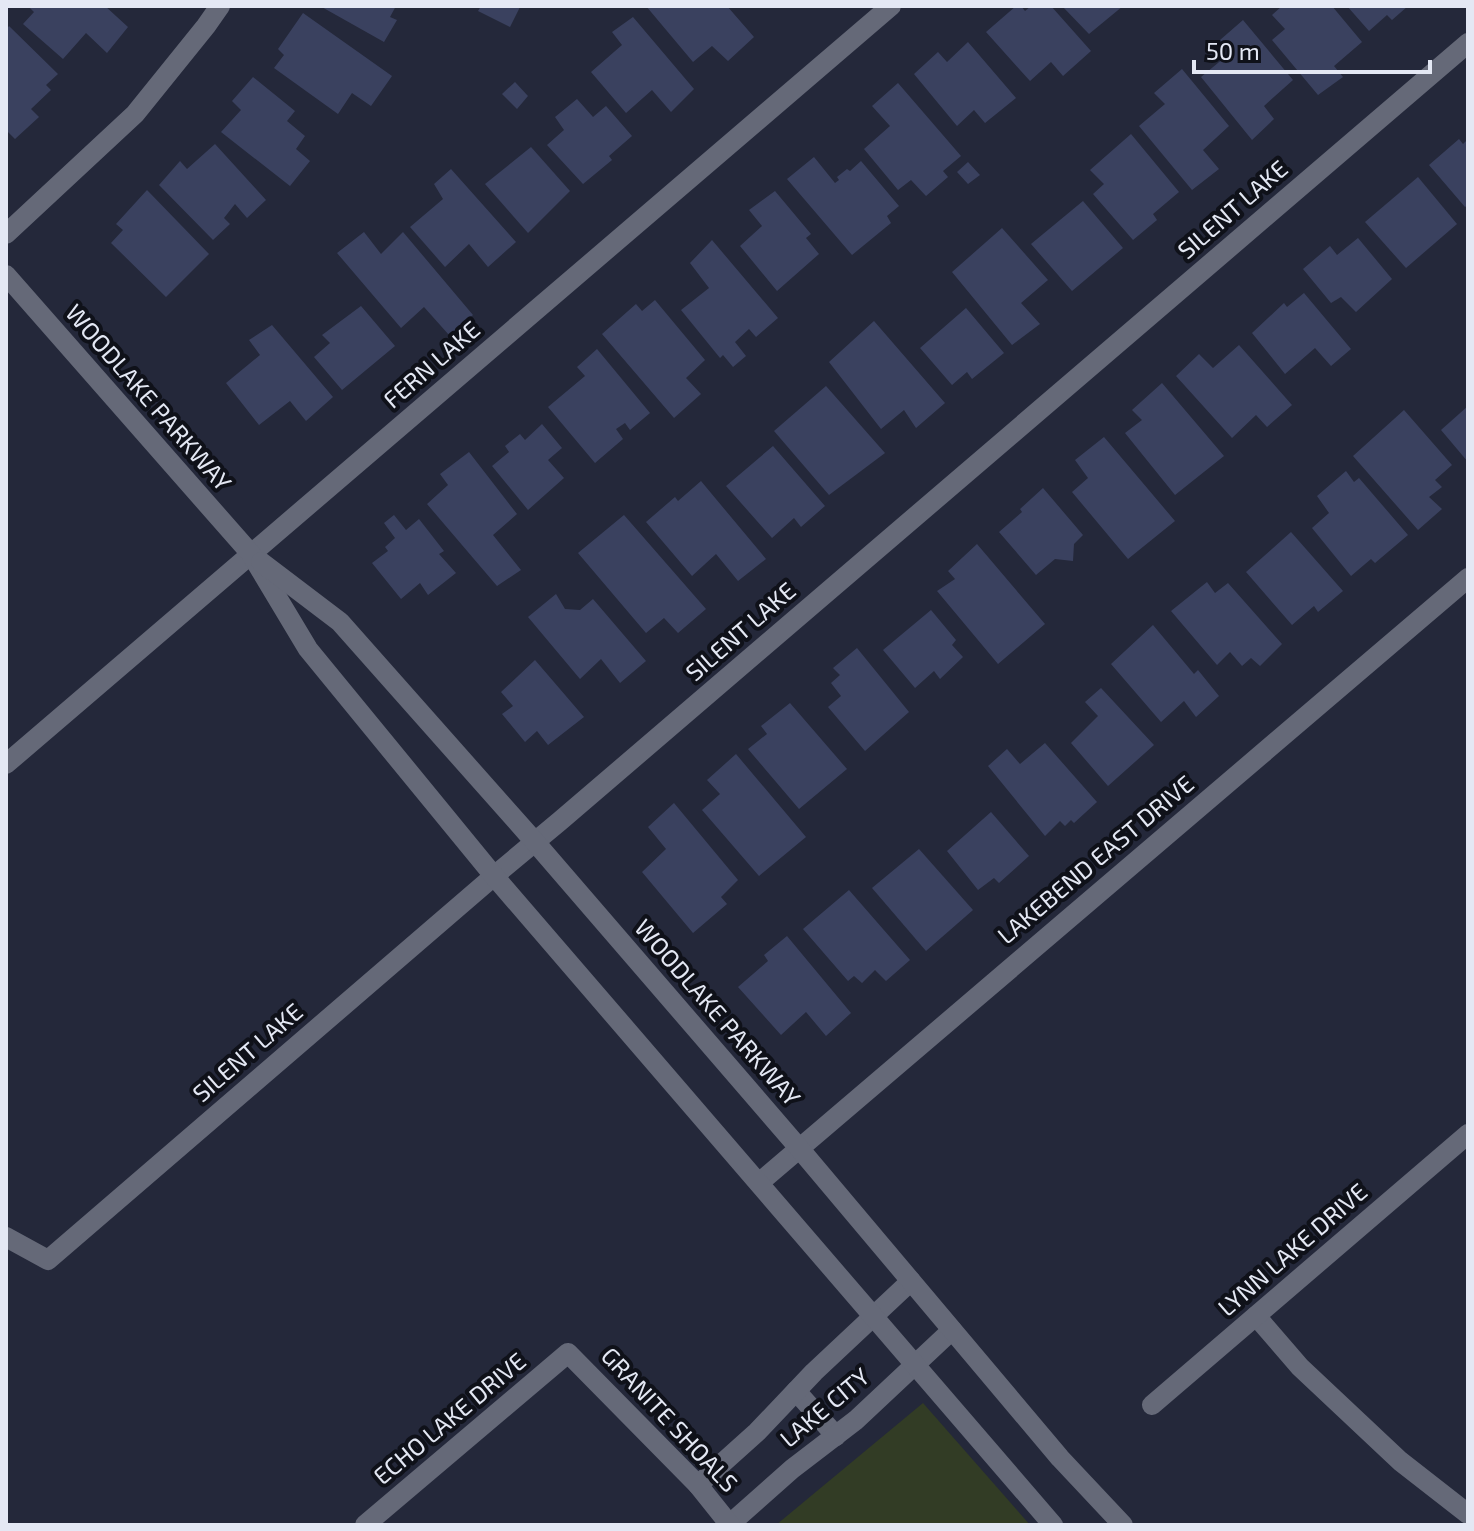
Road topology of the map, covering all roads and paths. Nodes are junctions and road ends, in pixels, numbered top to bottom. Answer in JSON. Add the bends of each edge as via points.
{"nodes":[{"id":1,"x":220,"y":6,"type":"edge"},
{"id":2,"x":891,"y":6,"type":"edge"},
{"id":3,"x":1468,"y":43,"type":"edge"},
{"id":4,"x":6,"y":234,"type":"edge"},
{"id":5,"x":6,"y":275,"type":"edge"},
{"id":6,"x":251,"y":554,"type":"junction"},
{"id":7,"x":1468,"y":578,"type":"edge"},
{"id":8,"x":6,"y":764,"type":"edge"},
{"id":9,"x":535,"y":842,"type":"junction"},
{"id":10,"x":494,"y":876,"type":"junction"},
{"id":11,"x":1468,"y":1134,"type":"edge"},
{"id":12,"x":799,"y":1148,"type":"junction"},
{"id":13,"x":759,"y":1183,"type":"junction"},
{"id":14,"x":6,"y":1237,"type":"edge"},
{"id":15,"x":911,"y":1281,"type":"junction"},
{"id":16,"x":1256,"y":1316,"type":"junction"},
{"id":17,"x":873,"y":1317,"type":"junction"},
{"id":18,"x":952,"y":1330,"type":"junction"},
{"id":19,"x":568,"y":1353,"type":"joint"},
{"id":20,"x":915,"y":1365,"type":"junction"},
{"id":21,"x":796,"y":1391,"type":"junction"},
{"id":22,"x":1152,"y":1405,"type":"dead end"},
{"id":23,"x":836,"y":1436,"type":"junction"},
{"id":24,"x":698,"y":1485,"type":"junction"},
{"id":25,"x":1468,"y":1514,"type":"edge"},
{"id":26,"x":730,"y":1524,"type":"edge"},
{"id":27,"x":365,"y":1525,"type":"edge"},
{"id":28,"x":1053,"y":1525,"type":"edge"},
{"id":29,"x":1123,"y":1525,"type":"edge"}],
"edges":[{"from":1,"to":4,"type":"street","via":[[135,114]]},
{"from":2,"to":6,"type":"street","name":"FERN LAKE"},
{"from":3,"to":9,"type":"street","name":"SILENT LAKE"},
{"from":5,"to":6,"type":"street","name":"WOODLAKE PARKWAY"},
{"from":6,"to":8,"type":"street","name":"FERN LAKE"},
{"from":6,"to":9,"type":"street","name":"WOODLAKE PARKWAY","via":[[340,622]]},
{"from":6,"to":10,"type":"street","name":"WOODLAKE PARKWAY","via":[[308,649]]},
{"from":7,"to":12,"type":"street","name":"LAKEBEND EAST DRIVE"},
{"from":9,"to":10,"type":"street","name":"SILENT LAKE"},
{"from":9,"to":12,"type":"street","name":"WOODLAKE PARKWAY"},
{"from":10,"to":13,"type":"street","name":"WOODLAKE PARKWAY"},
{"from":10,"to":14,"type":"street","name":"SILENT LAKE","via":[[48,1260]]},
{"from":11,"to":16,"type":"street","name":"LYNN LAKE DRIVE"},
{"from":12,"to":13,"type":"street","name":"LAKEBEND EAST DRIVE"},
{"from":12,"to":15,"type":"street","name":"WOODLAKE PARKWAY"},
{"from":13,"to":17,"type":"street","name":"WOODLAKE PARKWAY"},
{"from":15,"to":17,"type":"street","name":"LAKE CITY"},
{"from":15,"to":18,"type":"street","name":"WOODLAKE PARKWAY"},
{"from":16,"to":22,"type":"street","name":"LYNN LAKE DRIVE"},
{"from":16,"to":25,"type":"street","via":[[1300,1367],[1389,1451]]},
{"from":17,"to":20,"type":"street","name":"WOODLAKE PARKWAY"},
{"from":17,"to":21,"type":"street","name":"LAKE CITY"},
{"from":18,"to":20,"type":"street","name":"LAKE CITY"},
{"from":18,"to":29,"type":"street","name":"WOODLAKE PARKWAY"},
{"from":19,"to":24,"type":"street","name":"GRANITE SHOALS"},
{"from":19,"to":27,"type":"street","name":"ECHO LAKE DRIVE"},
{"from":20,"to":23,"type":"street","name":"LAKE CITY"},
{"from":20,"to":28,"type":"street","name":"WOODLAKE PARKWAY"},
{"from":21,"to":23,"type":"street"},
{"from":21,"to":24,"type":"street","name":"LAKE CITY"},
{"from":23,"to":26,"type":"street","name":"LAKE CITY"},
{"from":24,"to":26,"type":"street","name":"GRANITE SHOALS"}]}
